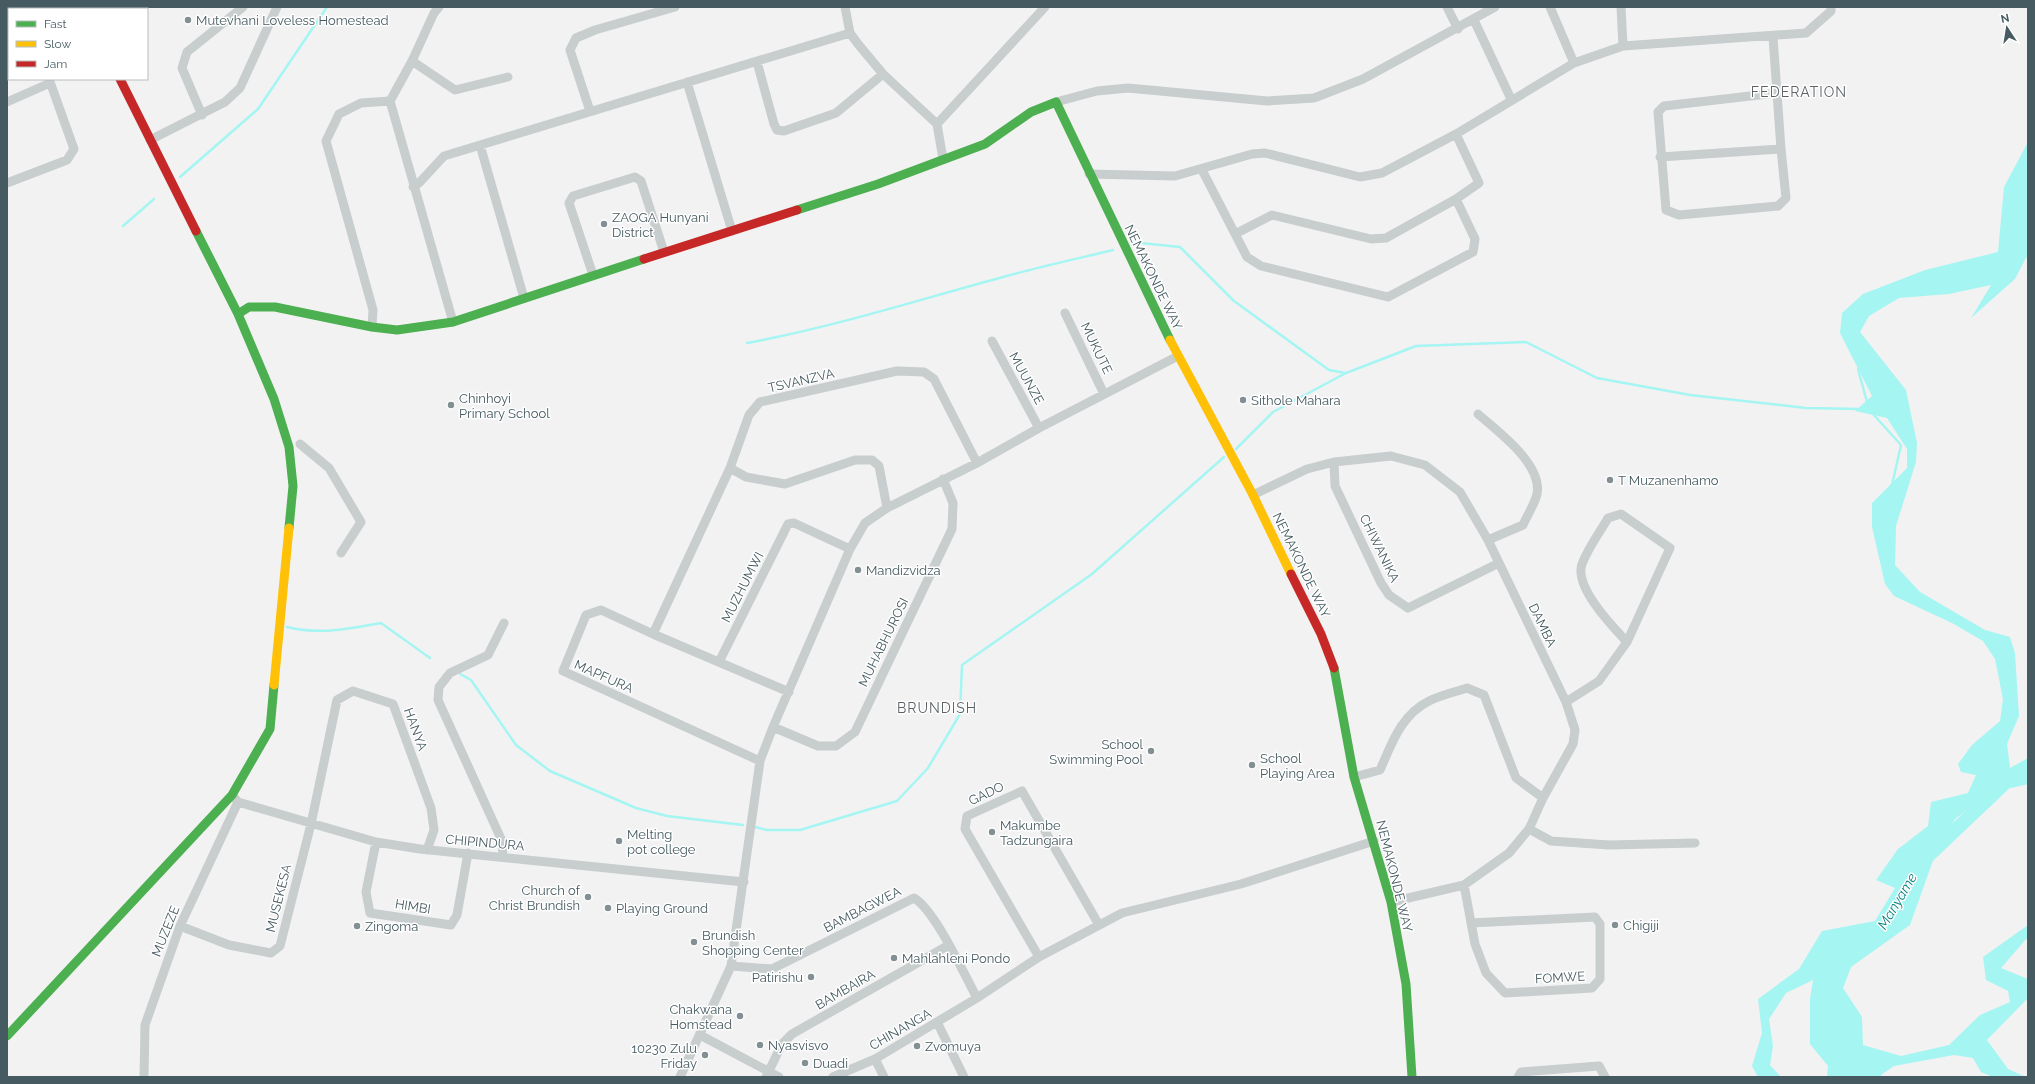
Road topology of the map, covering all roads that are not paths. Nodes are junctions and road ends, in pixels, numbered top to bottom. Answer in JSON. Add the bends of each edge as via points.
{"nodes":[{"id":1,"x":243,"y":7,"type":"edge"},
{"id":2,"x":277,"y":7,"type":"edge"},
{"id":3,"x":439,"y":7,"type":"edge"},
{"id":4,"x":675,"y":7,"type":"edge"},
{"id":5,"x":845,"y":7,"type":"edge"},
{"id":6,"x":1045,"y":7,"type":"edge"},
{"id":7,"x":1447,"y":7,"type":"edge"},
{"id":8,"x":1495,"y":7,"type":"edge"},
{"id":9,"x":1550,"y":7,"type":"edge"},
{"id":10,"x":1621,"y":7,"type":"edge"},
{"id":11,"x":1831,"y":7,"type":"edge"},
{"id":12,"x":1474,"y":20,"type":"junction"},
{"id":13,"x":1458,"y":29,"type":"junction"},
{"id":14,"x":850,"y":33,"type":"junction"},
{"id":15,"x":1773,"y":37,"type":"junction"},
{"id":16,"x":1623,"y":46,"type":"junction"},
{"id":17,"x":412,"y":61,"type":"junction"},
{"id":18,"x":757,"y":62,"type":"junction"},
{"id":19,"x":1574,"y":63,"type":"junction"},
{"id":20,"x":883,"y":74,"type":"junction"},
{"id":21,"x":508,"y":76,"type":"dead end"},
{"id":22,"x":120,"y":80,"type":"edge"},
{"id":23,"x":49,"y":81,"type":"edge"},
{"id":24,"x":687,"y":82,"type":"junction"},
{"id":25,"x":1776,"y":93,"type":"junction"},
{"id":26,"x":1511,"y":99,"type":"junction"},
{"id":27,"x":390,"y":101,"type":"junction"},
{"id":28,"x":7,"y":102,"type":"edge"},
{"id":29,"x":1056,"y":102,"type":"junction"},
{"id":30,"x":590,"y":111,"type":"junction"},
{"id":31,"x":202,"y":115,"type":"junction"},
{"id":32,"x":937,"y":124,"type":"junction"},
{"id":33,"x":1456,"y":134,"type":"junction"},
{"id":34,"x":150,"y":140,"type":"junction"},
{"id":35,"x":480,"y":145,"type":"junction"},
{"id":36,"x":1781,"y":149,"type":"junction"},
{"id":37,"x":1660,"y":157,"type":"junction"},
{"id":38,"x":943,"y":159,"type":"junction"},
{"id":39,"x":1202,"y":170,"type":"junction"},
{"id":40,"x":1089,"y":174,"type":"junction"},
{"id":41,"x":7,"y":182,"type":"edge"},
{"id":42,"x":413,"y":187,"type":"junction"},
{"id":43,"x":1456,"y":199,"type":"junction"},
{"id":44,"x":732,"y":231,"type":"junction"},
{"id":45,"x":1235,"y":234,"type":"junction"},
{"id":46,"x":664,"y":252,"type":"junction"},
{"id":47,"x":593,"y":275,"type":"junction"},
{"id":48,"x":524,"y":298,"type":"junction"},
{"id":49,"x":238,"y":314,"type":"junction"},
{"id":50,"x":1065,"y":314,"type":"dead end"},
{"id":51,"x":453,"y":322,"type":"junction"},
{"id":52,"x":372,"y":327,"type":"junction"},
{"id":53,"x":992,"y":341,"type":"dead end"},
{"id":54,"x":1178,"y":356,"type":"junction"},
{"id":55,"x":1104,"y":394,"type":"junction"},
{"id":56,"x":1478,"y":414,"type":"dead end"},
{"id":57,"x":1039,"y":428,"type":"junction"},
{"id":58,"x":300,"y":444,"type":"dead end"},
{"id":59,"x":1334,"y":462,"type":"junction"},
{"id":60,"x":977,"y":463,"type":"junction"},
{"id":61,"x":730,"y":468,"type":"junction"},
{"id":62,"x":943,"y":479,"type":"junction"},
{"id":63,"x":1253,"y":495,"type":"junction"},
{"id":64,"x":887,"y":508,"type":"junction"},
{"id":65,"x":1488,"y":540,"type":"junction"},
{"id":66,"x":850,"y":549,"type":"junction"},
{"id":67,"x":341,"y":554,"type":"dead end"},
{"id":68,"x":1499,"y":563,"type":"junction"},
{"id":69,"x":504,"y":623,"type":"dead end"},
{"id":70,"x":653,"y":634,"type":"junction"},
{"id":71,"x":1627,"y":642,"type":"junction"},
{"id":72,"x":719,"y":662,"type":"junction"},
{"id":73,"x":789,"y":692,"type":"junction"},
{"id":74,"x":1566,"y":702,"type":"junction"},
{"id":75,"x":773,"y":727,"type":"junction"},
{"id":76,"x":760,"y":761,"type":"junction"},
{"id":77,"x":1354,"y":777,"type":"junction"},
{"id":78,"x":1542,"y":798,"type":"junction"},
{"id":79,"x":235,"y":799,"type":"junction"},
{"id":80,"x":311,"y":824,"type":"junction"},
{"id":81,"x":1529,"y":829,"type":"junction"},
{"id":82,"x":1374,"y":841,"type":"junction"},
{"id":83,"x":376,"y":842,"type":"junction"},
{"id":84,"x":1695,"y":843,"type":"dead end"},
{"id":85,"x":427,"y":850,"type":"junction"},
{"id":86,"x":468,"y":854,"type":"junction"},
{"id":87,"x":503,"y":856,"type":"junction"},
{"id":88,"x":744,"y":882,"type":"junction"},
{"id":89,"x":1464,"y":885,"type":"junction"},
{"id":90,"x":1391,"y":902,"type":"junction"},
{"id":91,"x":1471,"y":924,"type":"junction"},
{"id":92,"x":1098,"y":925,"type":"junction"},
{"id":93,"x":180,"y":926,"type":"junction"},
{"id":94,"x":949,"y":945,"type":"junction"},
{"id":95,"x":1039,"y":957,"type":"junction"},
{"id":96,"x":731,"y":966,"type":"junction"},
{"id":97,"x":977,"y":998,"type":"junction"},
{"id":98,"x":936,"y":1022,"type":"junction"},
{"id":99,"x":700,"y":1035,"type":"junction"},
{"id":100,"x":7,"y":1036,"type":"edge"},
{"id":101,"x":875,"y":1059,"type":"junction"},
{"id":102,"x":767,"y":1074,"type":"edge"},
{"id":103,"x":144,"y":1077,"type":"edge"},
{"id":104,"x":680,"y":1077,"type":"edge"},
{"id":105,"x":779,"y":1077,"type":"edge"},
{"id":106,"x":832,"y":1077,"type":"edge"},
{"id":107,"x":884,"y":1077,"type":"edge"},
{"id":108,"x":964,"y":1077,"type":"edge"},
{"id":109,"x":1412,"y":1077,"type":"edge"},
{"id":110,"x":1518,"y":1077,"type":"edge"},
{"id":111,"x":1606,"y":1077,"type":"edge"}],
"edges":[{"from":1,"to":31,"type":"street","via":[[187,52],[182,68]]},
{"from":2,"to":31,"type":"street","via":[[240,88],[225,102]]},
{"from":3,"to":17,"type":"street"},
{"from":4,"to":30,"type":"street","via":[[576,38],[570,50]]},
{"from":5,"to":14,"type":"street"},
{"from":6,"to":32,"type":"street"},
{"from":7,"to":13,"type":"street"},
{"from":8,"to":12,"type":"street"},
{"from":9,"to":19,"type":"street"},
{"from":10,"to":16,"type":"street"},
{"from":11,"to":15,"type":"street","via":[[1831,11],[1806,33]]},
{"from":12,"to":13,"type":"street"},
{"from":12,"to":26,"type":"street"},
{"from":13,"to":29,"type":"street","via":[[1363,79],[1314,98],[1267,101],[1128,88],[1097,91]]},
{"from":14,"to":18,"type":"street"},
{"from":14,"to":20,"type":"street"},
{"from":15,"to":16,"type":"street"},
{"from":15,"to":25,"type":"street"},
{"from":16,"to":19,"type":"street"},
{"from":17,"to":21,"type":"street","via":[[455,90]]},
{"from":17,"to":27,"type":"street"},
{"from":18,"to":20,"type":"street","via":[[774,124],[777,130],[784,131],[836,113]]},
{"from":18,"to":24,"type":"street"},
{"from":19,"to":26,"type":"street"},
{"from":20,"to":32,"type":"street"},
{"from":22,"to":34,"type":"street"},
{"from":23,"to":28,"type":"street"},
{"from":23,"to":41,"type":"street","via":[[74,149],[67,160]]},
{"from":24,"to":30,"type":"street"},
{"from":24,"to":44,"type":"street"},
{"from":25,"to":36,"type":"street"},
{"from":25,"to":37,"type":"street","via":[[1664,106],[1658,112]]},
{"from":26,"to":33,"type":"street"},
{"from":27,"to":42,"type":"street"},
{"from":27,"to":52,"type":"street","via":[[361,102],[339,114],[326,141],[373,310]]},
{"from":29,"to":38,"type":"street","via":[[1031,112],[985,144]]},
{"from":29,"to":40,"type":"street","name":"NEMAKONDE WAY"},
{"from":30,"to":35,"type":"street"},
{"from":31,"to":34,"type":"street"},
{"from":32,"to":38,"type":"street"},
{"from":33,"to":39,"type":"street","via":[[1382,173],[1360,177],[1264,153],[1252,154]]},
{"from":33,"to":43,"type":"street","via":[[1479,183]]},
{"from":34,"to":49,"type":"street"},
{"from":35,"to":42,"type":"street","via":[[444,156]]},
{"from":35,"to":48,"type":"street"},
{"from":36,"to":37,"type":"street"},
{"from":36,"to":37,"type":"street","via":[[1786,198],[1778,206],[1679,215],[1666,210]]},
{"from":38,"to":44,"type":"street","via":[[878,184]]},
{"from":39,"to":40,"type":"street","via":[[1175,176]]},
{"from":39,"to":45,"type":"street"},
{"from":40,"to":54,"type":"street","name":"NEMAKONDE WAY"},
{"from":42,"to":51,"type":"street"},
{"from":43,"to":45,"type":"street","via":[[1386,238],[1371,239],[1272,215]]},
{"from":43,"to":45,"type":"street","via":[[1475,239],[1473,252],[1388,297],[1261,266],[1247,257]]},
{"from":44,"to":46,"type":"street"},
{"from":46,"to":47,"type":"street"},
{"from":46,"to":47,"type":"street","via":[[641,181],[635,177],[573,196],[569,203]]},
{"from":47,"to":48,"type":"street"},
{"from":48,"to":51,"type":"street"},
{"from":49,"to":52,"type":"street","via":[[249,307],[276,307]]},
{"from":49,"to":79,"type":"street","via":[[274,399],[289,447],[293,486],[270,729]]},
{"from":50,"to":55,"type":"street","name":"MUKUTE"},
{"from":51,"to":52,"type":"street","via":[[396,330]]},
{"from":53,"to":57,"type":"street","name":"MUUNZE"},
{"from":54,"to":55,"type":"street"},
{"from":54,"to":63,"type":"street","name":"NEMAKONDE WAY"},
{"from":55,"to":57,"type":"street"},
{"from":56,"to":65,"type":"street","via":[[1518,450],[1537,477],[1537,494],[1523,525]]},
{"from":57,"to":60,"type":"street"},
{"from":58,"to":67,"type":"street","via":[[328,468],[361,522]]},
{"from":59,"to":63,"type":"street","name":"DAMBA","via":[[1307,469]]},
{"from":59,"to":65,"type":"street","name":"DAMBA","via":[[1391,456],[1425,465],[1460,492]]},
{"from":59,"to":68,"type":"street","name":"CHIWANIKA","via":[[1335,486],[1381,583],[1389,595],[1408,608]]},
{"from":60,"to":61,"type":"street","name":"TSVANZVA","via":[[934,379],[924,372],[897,372],[760,402],[749,415]]},
{"from":60,"to":62,"type":"street"},
{"from":61,"to":64,"type":"street","via":[[746,477],[785,484],[855,460],[872,460],[879,466]]},
{"from":61,"to":70,"type":"street","name":"TSVANZVA"},
{"from":62,"to":64,"type":"street"},
{"from":62,"to":75,"type":"street","name":"MUHABHUROSI","via":[[953,503],[952,529],[855,732],[836,746],[818,746]]},
{"from":63,"to":77,"type":"street","name":"NEMAKONDE WAY","via":[[1333,664]]},
{"from":64,"to":66,"type":"street","via":[[865,523]]},
{"from":65,"to":68,"type":"street","name":"DAMBA"},
{"from":66,"to":72,"type":"street","name":"MUZHUMWI","via":[[794,523],[788,524]]},
{"from":66,"to":73,"type":"street"},
{"from":68,"to":74,"type":"street","name":"DAMBA"},
{"from":69,"to":87,"type":"street","via":[[488,655],[450,673],[439,687],[438,700],[502,842]]},
{"from":70,"to":72,"type":"street","name":"MAPFURA"},
{"from":70,"to":76,"type":"street","name":"MAPFURA","via":[[601,610],[586,615],[562,671]]},
{"from":71,"to":71,"type":"street","via":[[1599,612],[1584,584],[1582,565],[1608,518],[1621,514],[1670,548]]},
{"from":71,"to":74,"type":"street","via":[[1599,681]]},
{"from":72,"to":73,"type":"street","name":"MAPFURA"},
{"from":73,"to":75,"type":"street"},
{"from":74,"to":78,"type":"street","name":"DAMBA","via":[[1576,730],[1573,744]]},
{"from":75,"to":76,"type":"street"},
{"from":76,"to":88,"type":"street"},
{"from":77,"to":78,"type":"street","via":[[1380,770],[1398,729],[1428,701],[1467,688],[1484,694],[1516,778]]},
{"from":77,"to":82,"type":"street","name":"NEMAKONDE WAY"},
{"from":78,"to":81,"type":"street","name":"DAMBA"},
{"from":79,"to":80,"type":"street","name":"CHIPINDURA"},
{"from":79,"to":93,"type":"street","name":"MUZEZE"},
{"from":79,"to":100,"type":"street"},
{"from":80,"to":83,"type":"street","name":"CHIPINDURA"},
{"from":80,"to":85,"type":"street","name":"HANYA","via":[[337,700],[353,691],[393,704],[431,808],[434,830]]},
{"from":80,"to":93,"type":"street","name":"MUSEKESA","via":[[280,946],[271,953],[229,945]]},
{"from":81,"to":84,"type":"street","via":[[1551,841],[1609,846]]},
{"from":81,"to":89,"type":"street","name":"DAMBA","via":[[1509,853]]},
{"from":82,"to":90,"type":"street","name":"NEMAKONDE WAY"},
{"from":82,"to":92,"type":"street","name":"CHINANGA","via":[[1241,884],[1122,913]]},
{"from":83,"to":85,"type":"street","name":"CHIPINDURA"},
{"from":83,"to":86,"type":"street","name":"HIMBI","via":[[366,892],[370,913],[451,925],[457,915]]},
{"from":85,"to":86,"type":"street","name":"CHIPINDURA"},
{"from":86,"to":87,"type":"street","name":"CHIPINDURA"},
{"from":87,"to":88,"type":"street","name":"CHIPINDURA"},
{"from":88,"to":96,"type":"street"},
{"from":89,"to":90,"type":"street","name":"DAMBA"},
{"from":89,"to":91,"type":"street","name":"FOMWE"},
{"from":90,"to":109,"type":"street","name":"NEMAKONDE WAY","via":[[1406,984]]},
{"from":91,"to":91,"type":"street","name":"FOMWE","via":[[1475,944],[1486,973],[1504,993],[1592,988],[1600,979],[1600,924],[1595,917]]},
{"from":92,"to":95,"type":"street","name":"CHINANGA"},
{"from":92,"to":95,"type":"street","name":"GADO","via":[[1022,791],[968,816],[965,829]]},
{"from":93,"to":103,"type":"street","name":"MUZEZE","via":[[145,1025]]},
{"from":94,"to":96,"type":"street","name":"BAMBAGWEA","via":[[923,903],[914,898],[772,969]]},
{"from":94,"to":97,"type":"street","name":"BAMBAGWEA"},
{"from":94,"to":102,"type":"street","name":"BAMBAIRA","via":[[792,1034],[782,1044]]},
{"from":95,"to":97,"type":"street","name":"CHINANGA"},
{"from":96,"to":99,"type":"street"},
{"from":97,"to":98,"type":"street","name":"CHINANGA"},
{"from":98,"to":101,"type":"street","name":"CHINANGA"},
{"from":98,"to":108,"type":"street"},
{"from":99,"to":102,"type":"street"},
{"from":99,"to":104,"type":"street"},
{"from":101,"to":106,"type":"street","name":"CHINANGA"},
{"from":101,"to":107,"type":"street"},
{"from":102,"to":105,"type":"street"},
{"from":110,"to":111,"type":"street","via":[[1521,1072],[1599,1066]]}]}
